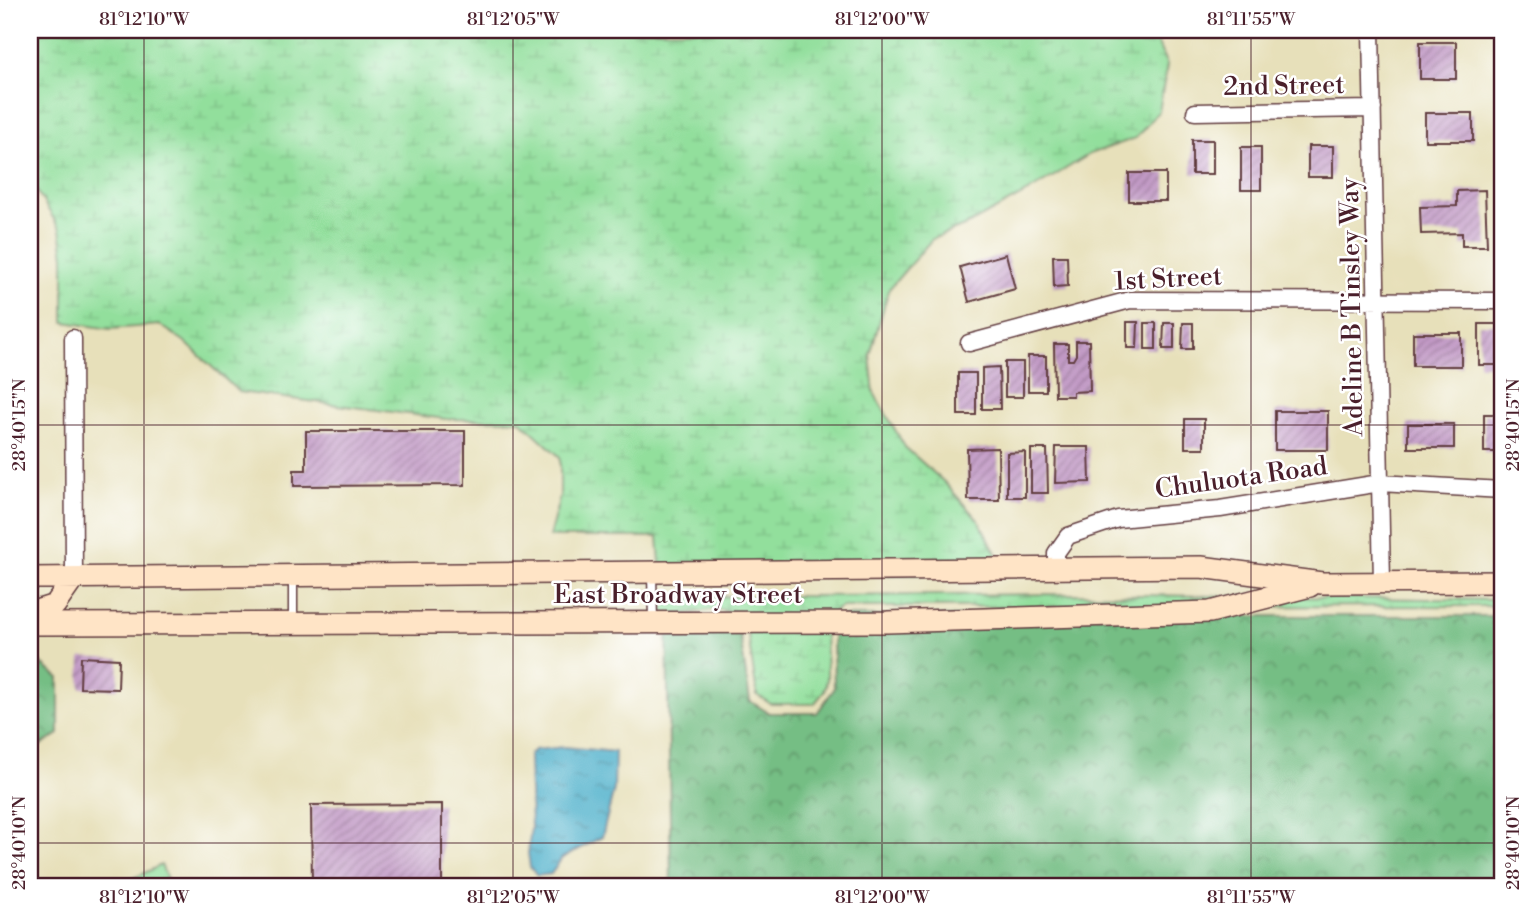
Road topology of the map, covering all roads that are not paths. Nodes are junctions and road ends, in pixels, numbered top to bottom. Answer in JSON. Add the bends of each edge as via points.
{"nodes":[{"id":1,"x":1371,"y":30,"type":"edge"},
{"id":2,"x":1373,"y":109,"type":"junction"},
{"id":3,"x":1195,"y":112,"type":"dead end"},
{"id":4,"x":1375,"y":300,"type":"junction"},
{"id":5,"x":1502,"y":300,"type":"edge"},
{"id":6,"x":73,"y":338,"type":"dead end"},
{"id":7,"x":969,"y":343,"type":"dead end"},
{"id":8,"x":1380,"y":483,"type":"junction"},
{"id":9,"x":1502,"y":490,"type":"edge"},
{"id":10,"x":1056,"y":568,"type":"junction"},
{"id":11,"x":652,"y":572,"type":"junction"},
{"id":12,"x":293,"y":575,"type":"junction"},
{"id":13,"x":30,"y":578,"type":"edge"},
{"id":14,"x":75,"y":578,"type":"junction"},
{"id":15,"x":1382,"y":582,"type":"junction"},
{"id":16,"x":1502,"y":582,"type":"edge"},
{"id":17,"x":1322,"y":583,"type":"junction"},
{"id":18,"x":30,"y":613,"type":"edge"},
{"id":19,"x":653,"y":622,"type":"junction"},
{"id":20,"x":30,"y":624,"type":"edge"},
{"id":21,"x":293,"y":624,"type":"junction"}],
"edges":[{"from":1,"to":2,"type":"street","name":"Adeline B Tinsley Way"},
{"from":2,"to":3,"type":"street","name":"2nd Street"},
{"from":2,"to":4,"type":"street","name":"Adeline B Tinsley Way"},
{"from":4,"to":5,"type":"street","name":"1st Street"},
{"from":4,"to":7,"type":"street","name":"1st Street","via":[[1130,300]]},
{"from":4,"to":8,"type":"street","name":"Adeline B Tinsley Way"},
{"from":6,"to":14,"type":"street"},
{"from":8,"to":9,"type":"street","name":"Chuluota Road"},
{"from":8,"to":10,"type":"street","name":"Chuluota Road","via":[[1220,509],[1118,519],[1068,536],[1056,553]]},
{"from":8,"to":15,"type":"street","name":"Adeline B Tinsley Way"},
{"from":10,"to":11,"type":"main road","name":"East Broadway Street"},
{"from":10,"to":17,"type":"main road","name":"East Broadway Street","via":[[1201,567]]},
{"from":11,"to":12,"type":"main road","name":"East Broadway Street"},
{"from":11,"to":19,"type":"lane"},
{"from":12,"to":14,"type":"main road","name":"East Broadway Street"},
{"from":12,"to":21,"type":"lane"},
{"from":13,"to":14,"type":"main road","name":"East Broadway Street"},
{"from":14,"to":18,"type":"main road","via":[[55,605]]},
{"from":15,"to":16,"type":"main road","name":"East Broadway Street"},
{"from":15,"to":17,"type":"main road","name":"East Broadway Street"},
{"from":17,"to":19,"type":"main road","name":"East Broadway Street","via":[[1210,612],[887,622]]},
{"from":19,"to":21,"type":"main road","name":"East Broadway Street"},
{"from":20,"to":21,"type":"main road","name":"East Broadway Street"}]}
